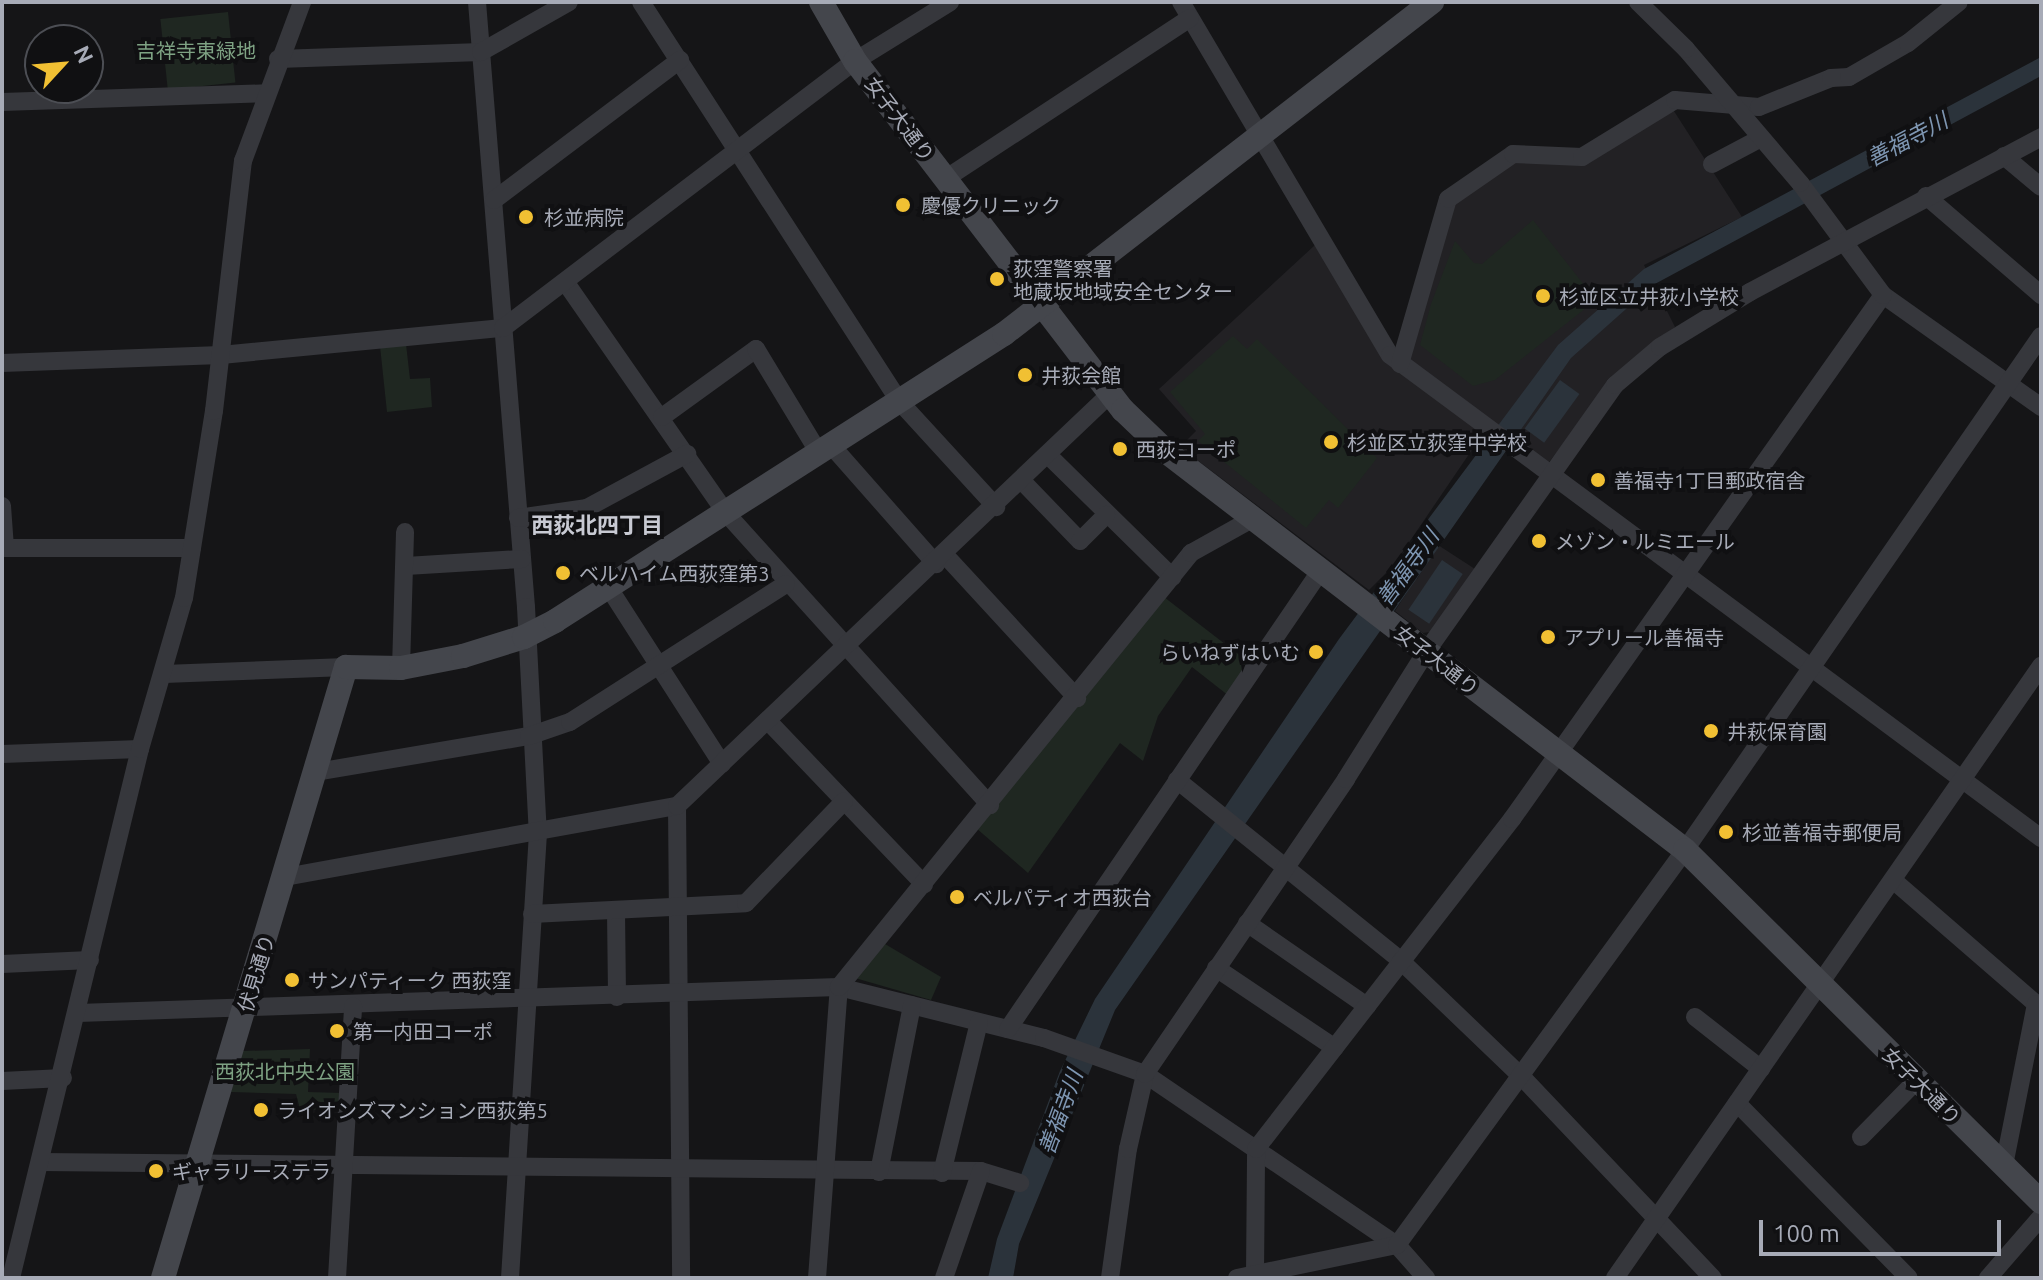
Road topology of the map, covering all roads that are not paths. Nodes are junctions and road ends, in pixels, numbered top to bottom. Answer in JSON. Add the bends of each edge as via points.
{"nodes":[{"id":1,"x":302,"y":2,"type":"edge"},
{"id":2,"x":477,"y":2,"type":"edge"},
{"id":3,"x":569,"y":2,"type":"edge"},
{"id":4,"x":641,"y":2,"type":"edge"},
{"id":5,"x":821,"y":2,"type":"edge"},
{"id":6,"x":950,"y":2,"type":"edge"},
{"id":7,"x":1432,"y":2,"type":"edge"},
{"id":8,"x":1638,"y":2,"type":"edge"},
{"id":9,"x":1959,"y":2,"type":"edge"},
{"id":10,"x":1188,"y":8,"type":"edge"},
{"id":11,"x":481,"y":52,"type":"junction"},
{"id":12,"x":278,"y":59,"type":"junction"},
{"id":13,"x":680,"y":60,"type":"junction"},
{"id":14,"x":855,"y":61,"type":"junction"},
{"id":15,"x":267,"y":93,"type":"junction"},
{"id":16,"x":2,"y":102,"type":"edge"},
{"id":17,"x":1731,"y":105,"type":"junction"},
{"id":18,"x":1259,"y":134,"type":"junction"},
{"id":19,"x":2041,"y":137,"type":"edge"},
{"id":20,"x":1761,"y":138,"type":"junction"},
{"id":21,"x":738,"y":150,"type":"junction"},
{"id":22,"x":2004,"y":156,"type":"junction"},
{"id":23,"x":1712,"y":164,"type":"dead end"},
{"id":24,"x":945,"y":179,"type":"junction"},
{"id":25,"x":2041,"y":187,"type":"edge"},
{"id":26,"x":1926,"y":196,"type":"junction"},
{"id":27,"x":494,"y":200,"type":"junction"},
{"id":28,"x":1842,"y":244,"type":"junction"},
{"id":29,"x":566,"y":283,"type":"junction"},
{"id":30,"x":1883,"y":295,"type":"junction"},
{"id":31,"x":2041,"y":295,"type":"edge"},
{"id":32,"x":1040,"y":306,"type":"junction"},
{"id":33,"x":503,"y":328,"type":"junction"},
{"id":34,"x":2041,"y":336,"type":"edge"},
{"id":35,"x":221,"y":355,"type":"junction"},
{"id":36,"x":2,"y":363,"type":"edge"},
{"id":37,"x":1400,"y":364,"type":"junction"},
{"id":38,"x":2009,"y":384,"type":"junction"},
{"id":39,"x":1109,"y":395,"type":"junction"},
{"id":40,"x":899,"y":401,"type":"junction"},
{"id":41,"x":2041,"y":407,"type":"edge"},
{"id":42,"x":662,"y":417,"type":"junction"},
{"id":43,"x":825,"y":449,"type":"junction"},
{"id":44,"x":687,"y":454,"type":"junction"},
{"id":45,"x":1049,"y":456,"type":"junction"},
{"id":46,"x":1548,"y":475,"type":"junction"},
{"id":47,"x":1023,"y":482,"type":"junction"},
{"id":48,"x":2,"y":506,"type":"edge"},
{"id":49,"x":996,"y":507,"type":"junction"},
{"id":50,"x":726,"y":513,"type":"junction"},
{"id":51,"x":1106,"y":515,"type":"junction"},
{"id":52,"x":518,"y":518,"type":"junction"},
{"id":53,"x":1252,"y":519,"type":"junction"},
{"id":54,"x":405,"y":532,"type":"dead end"},
{"id":55,"x":192,"y":548,"type":"junction"},
{"id":56,"x":522,"y":559,"type":"junction"},
{"id":57,"x":940,"y":559,"type":"junction"},
{"id":58,"x":406,"y":566,"type":"junction"},
{"id":59,"x":1321,"y":570,"type":"junction"},
{"id":60,"x":1172,"y":577,"type":"junction"},
{"id":61,"x":1685,"y":577,"type":"junction"},
{"id":62,"x":786,"y":584,"type":"junction"},
{"id":63,"x":609,"y":588,"type":"junction"},
{"id":64,"x":524,"y":637,"type":"junction"},
{"id":65,"x":848,"y":647,"type":"junction"},
{"id":66,"x":1426,"y":652,"type":"junction"},
{"id":67,"x":2041,"y":666,"type":"edge"},
{"id":68,"x":346,"y":667,"type":"junction"},
{"id":69,"x":661,"y":667,"type":"junction"},
{"id":70,"x":401,"y":668,"type":"junction"},
{"id":71,"x":1810,"y":668,"type":"junction"},
{"id":72,"x":164,"y":674,"type":"junction"},
{"id":73,"x":1077,"y":698,"type":"junction"},
{"id":74,"x":768,"y":721,"type":"junction"},
{"id":75,"x":529,"y":736,"type":"junction"},
{"id":76,"x":140,"y":749,"type":"junction"},
{"id":77,"x":1559,"y":753,"type":"junction"},
{"id":78,"x":2,"y":754,"type":"edge"},
{"id":79,"x":722,"y":764,"type":"junction"},
{"id":80,"x":316,"y":772,"type":"junction"},
{"id":81,"x":1177,"y":780,"type":"junction"},
{"id":82,"x":1963,"y":780,"type":"junction"},
{"id":83,"x":844,"y":801,"type":"junction"},
{"id":84,"x":990,"y":805,"type":"junction"},
{"id":85,"x":677,"y":806,"type":"junction"},
{"id":86,"x":538,"y":833,"type":"junction"},
{"id":87,"x":2041,"y":838,"type":"edge"},
{"id":88,"x":1685,"y":850,"type":"junction"},
{"id":89,"x":1284,"y":867,"type":"junction"},
{"id":90,"x":285,"y":877,"type":"junction"},
{"id":91,"x":1893,"y":880,"type":"junction"},
{"id":92,"x":924,"y":884,"type":"junction"},
{"id":93,"x":682,"y":910,"type":"junction"},
{"id":94,"x":616,"y":912,"type":"junction"},
{"id":95,"x":532,"y":914,"type":"junction"},
{"id":96,"x":1247,"y":923,"type":"junction"},
{"id":97,"x":90,"y":960,"type":"junction"},
{"id":98,"x":1401,"y":961,"type":"junction"},
{"id":99,"x":2,"y":964,"type":"edge"},
{"id":100,"x":1216,"y":968,"type":"junction"},
{"id":101,"x":1821,"y":986,"type":"junction"},
{"id":102,"x":839,"y":987,"type":"junction"},
{"id":103,"x":680,"y":995,"type":"junction"},
{"id":104,"x":617,"y":997,"type":"junction"},
{"id":105,"x":524,"y":1000,"type":"junction"},
{"id":106,"x":912,"y":1005,"type":"junction"},
{"id":107,"x":353,"y":1006,"type":"junction"},
{"id":108,"x":1367,"y":1006,"type":"junction"},
{"id":109,"x":244,"y":1011,"type":"junction"},
{"id":110,"x":78,"y":1013,"type":"junction"},
{"id":111,"x":1695,"y":1017,"type":"dead end"},
{"id":112,"x":979,"y":1022,"type":"junction"},
{"id":113,"x":1008,"y":1029,"type":"junction"},
{"id":114,"x":1335,"y":1048,"type":"junction"},
{"id":115,"x":1761,"y":1069,"type":"junction"},
{"id":116,"x":1145,"y":1074,"type":"junction"},
{"id":117,"x":1522,"y":1077,"type":"junction"},
{"id":118,"x":63,"y":1078,"type":"junction"},
{"id":119,"x":2,"y":1081,"type":"edge"},
{"id":120,"x":1916,"y":1081,"type":"junction"},
{"id":121,"x":1737,"y":1103,"type":"junction"},
{"id":122,"x":1861,"y":1137,"type":"dead end"},
{"id":123,"x":1256,"y":1149,"type":"junction"},
{"id":124,"x":40,"y":1162,"type":"junction"},
{"id":125,"x":198,"y":1164,"type":"junction"},
{"id":126,"x":2004,"y":1166,"type":"junction"},
{"id":127,"x":341,"y":1167,"type":"junction"},
{"id":128,"x":514,"y":1167,"type":"junction"},
{"id":129,"x":681,"y":1171,"type":"junction"},
{"id":130,"x":825,"y":1171,"type":"junction"},
{"id":131,"x":981,"y":1171,"type":"junction"},
{"id":132,"x":879,"y":1172,"type":"junction"},
{"id":133,"x":942,"y":1173,"type":"junction"},
{"id":134,"x":1020,"y":1183,"type":"dead end"},
{"id":135,"x":2041,"y":1202,"type":"edge"},
{"id":136,"x":2041,"y":1217,"type":"edge"},
{"id":137,"x":1657,"y":1220,"type":"junction"},
{"id":138,"x":1397,"y":1245,"type":"junction"},
{"id":139,"x":1246,"y":1276,"type":"edge"},
{"id":140,"x":11,"y":1278,"type":"edge"},
{"id":141,"x":163,"y":1278,"type":"edge"},
{"id":142,"x":337,"y":1278,"type":"edge"},
{"id":143,"x":510,"y":1278,"type":"edge"},
{"id":144,"x":681,"y":1278,"type":"edge"},
{"id":145,"x":817,"y":1278,"type":"edge"},
{"id":146,"x":944,"y":1278,"type":"edge"},
{"id":147,"x":1110,"y":1278,"type":"edge"},
{"id":148,"x":1426,"y":1278,"type":"edge"},
{"id":149,"x":1615,"y":1278,"type":"edge"},
{"id":150,"x":1713,"y":1278,"type":"edge"},
{"id":151,"x":1909,"y":1278,"type":"edge"},
{"id":152,"x":1988,"y":1278,"type":"edge"}],
"edges":[{"from":1,"to":12,"type":"street"},
{"from":2,"to":11,"type":"street"},
{"from":3,"to":11,"type":"street"},
{"from":4,"to":13,"type":"street"},
{"from":5,"to":14,"type":"street","name":"女子大通り"},
{"from":6,"to":14,"type":"street"},
{"from":7,"to":18,"type":"street"},
{"from":8,"to":17,"type":"street","via":[[1686,49]]},
{"from":9,"to":17,"type":"street","via":[[1908,43],[1849,77],[1831,78],[1759,107]]},
{"from":10,"to":18,"type":"street"},
{"from":10,"to":24,"type":"street"},
{"from":11,"to":12,"type":"street"},
{"from":11,"to":27,"type":"street"},
{"from":12,"to":15,"type":"street"},
{"from":13,"to":21,"type":"street"},
{"from":13,"to":27,"type":"street"},
{"from":14,"to":21,"type":"street"},
{"from":14,"to":24,"type":"street","name":"女子大通り"},
{"from":15,"to":16,"type":"street"},
{"from":15,"to":35,"type":"street","via":[[240,173]]},
{"from":17,"to":20,"type":"street"},
{"from":17,"to":37,"type":"street","via":[[1675,100],[1582,157],[1513,154],[1448,199]]},
{"from":18,"to":32,"type":"street"},
{"from":18,"to":37,"type":"street"},
{"from":19,"to":22,"type":"street"},
{"from":20,"to":23,"type":"street"},
{"from":20,"to":28,"type":"street"},
{"from":21,"to":29,"type":"street"},
{"from":21,"to":40,"type":"street"},
{"from":22,"to":25,"type":"street"},
{"from":22,"to":26,"type":"street"},
{"from":24,"to":32,"type":"street","name":"女子大通り"},
{"from":26,"to":28,"type":"street"},
{"from":26,"to":31,"type":"street"},
{"from":27,"to":33,"type":"street"},
{"from":28,"to":30,"type":"street"},
{"from":28,"to":46,"type":"street","via":[[1660,347],[1615,385]]},
{"from":29,"to":33,"type":"street"},
{"from":29,"to":42,"type":"street"},
{"from":30,"to":38,"type":"street"},
{"from":30,"to":61,"type":"street"},
{"from":32,"to":39,"type":"street","name":"女子大通り"},
{"from":32,"to":40,"type":"street"},
{"from":33,"to":35,"type":"street"},
{"from":33,"to":52,"type":"street"},
{"from":34,"to":38,"type":"street"},
{"from":35,"to":36,"type":"street"},
{"from":35,"to":55,"type":"street"},
{"from":37,"to":46,"type":"street"},
{"from":38,"to":41,"type":"street"},
{"from":38,"to":71,"type":"street"},
{"from":39,"to":45,"type":"street"},
{"from":39,"to":53,"type":"street","name":"女子大通り","via":[[1168,453]]},
{"from":40,"to":43,"type":"street"},
{"from":40,"to":49,"type":"street"},
{"from":42,"to":43,"type":"street","via":[[756,349]]},
{"from":42,"to":44,"type":"street"},
{"from":43,"to":50,"type":"street"},
{"from":43,"to":57,"type":"street"},
{"from":44,"to":50,"type":"street"},
{"from":44,"to":52,"type":"street","via":[[587,508]]},
{"from":45,"to":47,"type":"street"},
{"from":45,"to":51,"type":"street"},
{"from":46,"to":61,"type":"street"},
{"from":46,"to":66,"type":"street"},
{"from":47,"to":49,"type":"street"},
{"from":47,"to":51,"type":"street","via":[[1080,541]]},
{"from":48,"to":55,"type":"street","via":[[5,548]]},
{"from":49,"to":57,"type":"street"},
{"from":50,"to":62,"type":"street"},
{"from":50,"to":63,"type":"street"},
{"from":51,"to":60,"type":"street"},
{"from":52,"to":56,"type":"street"},
{"from":53,"to":59,"type":"street","name":"女子大通り"},
{"from":53,"to":60,"type":"street","via":[[1191,553]]},
{"from":54,"to":58,"type":"street"},
{"from":55,"to":72,"type":"street"},
{"from":56,"to":58,"type":"street"},
{"from":56,"to":64,"type":"street"},
{"from":57,"to":65,"type":"street"},
{"from":57,"to":73,"type":"street"},
{"from":58,"to":70,"type":"street"},
{"from":59,"to":66,"type":"street","name":"女子大通り"},
{"from":59,"to":81,"type":"street"},
{"from":60,"to":73,"type":"street"},
{"from":61,"to":71,"type":"street"},
{"from":61,"to":77,"type":"street"},
{"from":62,"to":65,"type":"street"},
{"from":62,"to":69,"type":"street"},
{"from":63,"to":64,"type":"street"},
{"from":63,"to":69,"type":"street"},
{"from":64,"to":70,"type":"street"},
{"from":64,"to":75,"type":"street"},
{"from":65,"to":74,"type":"street"},
{"from":65,"to":84,"type":"street"},
{"from":66,"to":77,"type":"street","name":"女子大通り"},
{"from":66,"to":89,"type":"street"},
{"from":67,"to":82,"type":"street"},
{"from":68,"to":70,"type":"street"},
{"from":68,"to":72,"type":"street"},
{"from":68,"to":80,"type":"street","name":"伏見通り"},
{"from":69,"to":75,"type":"street","via":[[590,713]]},
{"from":69,"to":79,"type":"street"},
{"from":71,"to":82,"type":"street"},
{"from":71,"to":88,"type":"street"},
{"from":72,"to":76,"type":"street"},
{"from":73,"to":84,"type":"street"},
{"from":74,"to":79,"type":"street"},
{"from":74,"to":83,"type":"street"},
{"from":75,"to":80,"type":"street"},
{"from":75,"to":86,"type":"street"},
{"from":76,"to":78,"type":"street"},
{"from":76,"to":97,"type":"street"},
{"from":77,"to":88,"type":"street","name":"女子大通り"},
{"from":77,"to":98,"type":"street"},
{"from":79,"to":85,"type":"street"},
{"from":80,"to":90,"type":"street","name":"伏見通り"},
{"from":81,"to":89,"type":"street"},
{"from":81,"to":113,"type":"street"},
{"from":82,"to":87,"type":"street"},
{"from":82,"to":91,"type":"street"},
{"from":83,"to":92,"type":"street"},
{"from":83,"to":93,"type":"street","via":[[746,903]]},
{"from":84,"to":92,"type":"street"},
{"from":85,"to":86,"type":"street"},
{"from":85,"to":93,"type":"street"},
{"from":86,"to":90,"type":"street"},
{"from":86,"to":95,"type":"street"},
{"from":88,"to":101,"type":"street","name":"女子大通り"},
{"from":88,"to":117,"type":"street"},
{"from":89,"to":96,"type":"street"},
{"from":89,"to":98,"type":"street"},
{"from":90,"to":109,"type":"street","name":"伏見通り"},
{"from":91,"to":101,"type":"street"},
{"from":91,"to":126,"type":"street","via":[[2036,1004]]},
{"from":92,"to":102,"type":"street"},
{"from":93,"to":94,"type":"street"},
{"from":93,"to":103,"type":"street"},
{"from":94,"to":95,"type":"street"},
{"from":94,"to":104,"type":"street"},
{"from":95,"to":105,"type":"street"},
{"from":96,"to":100,"type":"street"},
{"from":96,"to":108,"type":"street"},
{"from":97,"to":99,"type":"street"},
{"from":97,"to":110,"type":"street"},
{"from":98,"to":108,"type":"street"},
{"from":98,"to":117,"type":"street"},
{"from":100,"to":114,"type":"street"},
{"from":100,"to":116,"type":"street"},
{"from":101,"to":115,"type":"street"},
{"from":101,"to":120,"type":"street","name":"女子大通り"},
{"from":102,"to":103,"type":"street"},
{"from":102,"to":106,"type":"street"},
{"from":102,"to":130,"type":"street"},
{"from":103,"to":104,"type":"street"},
{"from":103,"to":129,"type":"street"},
{"from":104,"to":105,"type":"street"},
{"from":105,"to":107,"type":"street"},
{"from":105,"to":128,"type":"street"},
{"from":106,"to":112,"type":"street"},
{"from":106,"to":132,"type":"street"},
{"from":107,"to":109,"type":"street"},
{"from":107,"to":127,"type":"street"},
{"from":108,"to":114,"type":"street"},
{"from":109,"to":110,"type":"street"},
{"from":109,"to":125,"type":"street","name":"伏見通り"},
{"from":110,"to":118,"type":"street"},
{"from":111,"to":115,"type":"street"},
{"from":112,"to":113,"type":"street"},
{"from":112,"to":133,"type":"street"},
{"from":113,"to":116,"type":"street"},
{"from":114,"to":123,"type":"street"},
{"from":115,"to":121,"type":"street"},
{"from":116,"to":123,"type":"street"},
{"from":116,"to":147,"type":"street","via":[[1128,1149]]},
{"from":117,"to":137,"type":"street"},
{"from":117,"to":138,"type":"street"},
{"from":118,"to":119,"type":"street"},
{"from":118,"to":124,"type":"street"},
{"from":120,"to":122,"type":"street"},
{"from":120,"to":126,"type":"street","name":"女子大通り"},
{"from":121,"to":137,"type":"street"},
{"from":121,"to":151,"type":"street"},
{"from":123,"to":138,"type":"street"},
{"from":123,"to":139,"type":"street"},
{"from":124,"to":125,"type":"street"},
{"from":124,"to":140,"type":"street"},
{"from":125,"to":127,"type":"street"},
{"from":125,"to":141,"type":"street","name":"伏見通り"},
{"from":126,"to":135,"type":"street","name":"女子大通り"},
{"from":127,"to":128,"type":"street"},
{"from":127,"to":142,"type":"street"},
{"from":128,"to":129,"type":"street"},
{"from":128,"to":143,"type":"street"},
{"from":129,"to":130,"type":"street"},
{"from":129,"to":144,"type":"street"},
{"from":130,"to":132,"type":"street"},
{"from":130,"to":145,"type":"street"},
{"from":131,"to":133,"type":"street"},
{"from":131,"to":134,"type":"street"},
{"from":131,"to":146,"type":"street"},
{"from":132,"to":133,"type":"street"},
{"from":136,"to":152,"type":"street"},
{"from":137,"to":149,"type":"street"},
{"from":137,"to":150,"type":"street"},
{"from":138,"to":139,"type":"street"},
{"from":138,"to":148,"type":"street"}]}
